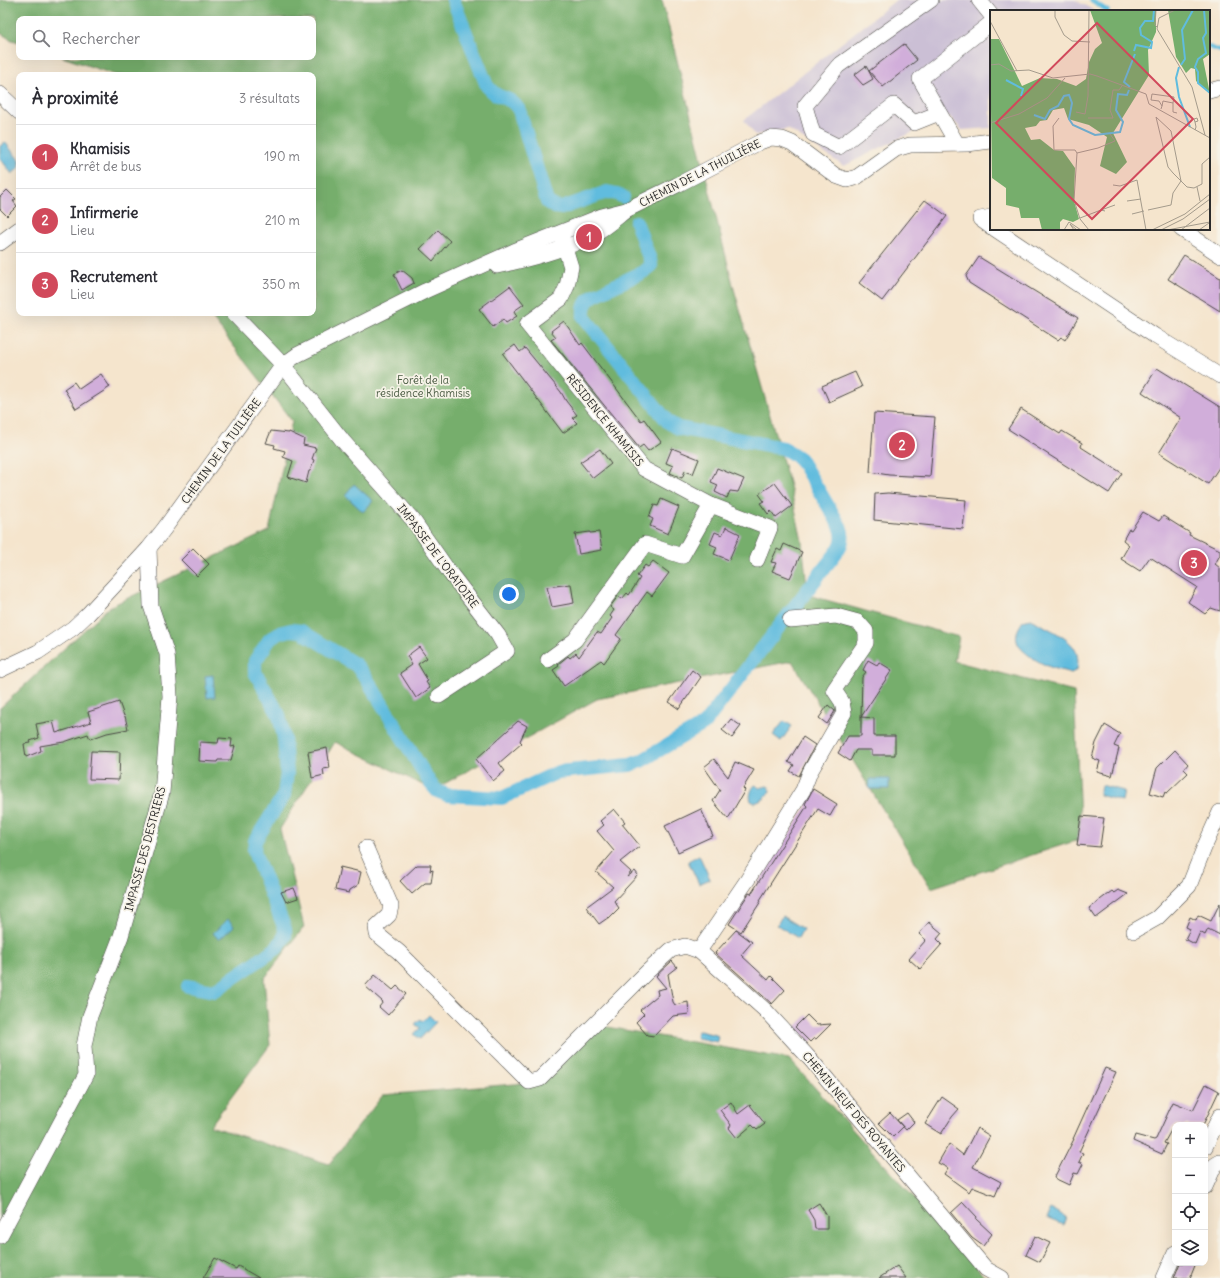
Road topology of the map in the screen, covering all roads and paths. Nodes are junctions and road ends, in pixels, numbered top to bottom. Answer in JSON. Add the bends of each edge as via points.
{"nodes":[{"id":1,"x":931,"y":0,"type":"edge"},
{"id":2,"x":979,"y":0,"type":"edge"},
{"id":3,"x":990,"y":14,"type":"edge"},
{"id":4,"x":990,"y":23,"type":"edge"},
{"id":5,"x":1220,"y":88,"type":"edge"},
{"id":6,"x":1210,"y":91,"type":"edge"},
{"id":7,"x":0,"y":94,"type":"edge"},
{"id":8,"x":16,"y":109,"type":"edge"},
{"id":9,"x":939,"y":113,"type":"junction"},
{"id":10,"x":990,"y":141,"type":"edge"},
{"id":11,"x":957,"y":144,"type":"junction"},
{"id":12,"x":626,"y":210,"type":"junction"},
{"id":13,"x":990,"y":217,"type":"edge"},
{"id":14,"x":990,"y":225,"type":"edge"},
{"id":15,"x":16,"y":230,"type":"edge"},
{"id":16,"x":996,"y":230,"type":"edge"},
{"id":17,"x":1182,"y":230,"type":"edge"},
{"id":18,"x":560,"y":240,"type":"junction"},
{"id":19,"x":0,"y":243,"type":"edge"},
{"id":20,"x":1220,"y":255,"type":"edge"},
{"id":21,"x":471,"y":271,"type":"joint"},
{"id":22,"x":236,"y":316,"type":"edge"},
{"id":23,"x":283,"y":365,"type":"junction"},
{"id":24,"x":1220,"y":376,"type":"edge"},
{"id":25,"x":711,"y":505,"type":"junction"},
{"id":26,"x":149,"y":548,"type":"junction"},
{"id":27,"x":757,"y":560,"type":"dead end"},
{"id":28,"x":790,"y":620,"type":"dead end"},
{"id":29,"x":548,"y":660,"type":"dead end"},
{"id":30,"x":0,"y":670,"type":"edge"},
{"id":31,"x":439,"y":696,"type":"dead end"},
{"id":32,"x":1220,"y":812,"type":"edge"},
{"id":33,"x":366,"y":848,"type":"dead end"},
{"id":34,"x":1134,"y":932,"type":"dead end"},
{"id":35,"x":699,"y":952,"type":"junction"},
{"id":36,"x":1220,"y":1116,"type":"edge"},
{"id":37,"x":1208,"y":1141,"type":"edge"},
{"id":38,"x":1213,"y":1162,"type":"edge"},
{"id":39,"x":1208,"y":1178,"type":"edge"},
{"id":40,"x":0,"y":1236,"type":"edge"},
{"id":41,"x":1172,"y":1260,"type":"edge"},
{"id":42,"x":1002,"y":1278,"type":"edge"},
{"id":43,"x":1164,"y":1278,"type":"edge"}],
"edges":[{"from":1,"to":9,"type":"street","via":[[838,66],[805,106],[813,134],[839,147],[894,105],[914,124]]},
{"from":2,"to":3,"type":"street"},
{"from":4,"to":9,"type":"street","via":[[920,79]]},
{"from":5,"to":6,"type":"street"},
{"from":7,"to":8,"type":"street"},
{"from":9,"to":11,"type":"street"},
{"from":10,"to":11,"type":"street","name":"CHEMIN DE LA THUILIÈRE"},
{"from":11,"to":12,"type":"street","name":"CHEMIN DE LA THUILIÈRE","via":[[916,144],[896,149],[857,177],[847,180],[836,176],[792,143],[772,138]]},
{"from":12,"to":18,"type":"street","name":"CHEMIN DE LA THUILIÈRE","via":[[595,219]]},
{"from":12,"to":18,"type":"street","name":"CHEMIN DE LA THUILIÈRE","via":[[593,235]]},
{"from":13,"to":14,"type":"street","via":[[980,220]]},
{"from":15,"to":19,"type":"street"},
{"from":16,"to":24,"type":"street","via":[[1155,336]]},
{"from":17,"to":20,"type":"street"},
{"from":18,"to":21,"type":"street","name":"CHEMIN DE LA THUILIÈRE","via":[[519,261]]},
{"from":18,"to":25,"type":"street","name":"RÉSIDENCE KHAMISIS","via":[[571,267],[568,286],[561,299],[527,324],[644,469]]},
{"from":21,"to":23,"type":"street","name":"CHEMIN DE LA TUILIÈRE","via":[[297,355]]},
{"from":22,"to":23,"type":"street"},
{"from":23,"to":26,"type":"street","name":"CHEMIN DE LA TUILIÈRE"},
{"from":23,"to":31,"type":"street","name":"IMPASSE DE L'ORATOIRE","via":[[343,441],[413,520],[450,573],[498,634],[507,651]]},
{"from":25,"to":27,"type":"street","via":[[770,528]]},
{"from":25,"to":29,"type":"street","via":[[682,556],[645,544],[575,640]]},
{"from":26,"to":30,"type":"street","name":"CHEMIN DE LA TUILIÈRE","via":[[73,628],[38,652]]},
{"from":26,"to":40,"type":"street","name":"IMPASSE DES DESTRIERS","via":[[151,606],[167,654],[170,696],[162,793],[121,936],[90,1016],[84,1046],[86,1075]]},
{"from":28,"to":35,"type":"street","via":[[836,616],[858,622],[866,631],[866,643],[834,690],[842,702],[844,713],[810,772],[803,790]]},
{"from":32,"to":34,"type":"street","via":[[1189,886],[1157,918]]},
{"from":33,"to":35,"type":"street","via":[[391,906],[389,915],[376,927],[378,934],[529,1082],[540,1079],[671,950],[685,946]]},
{"from":35,"to":42,"type":"street","name":"CHEMIN NEUF DES ROYANTES","via":[[765,1010],[811,1060],[986,1269]]},
{"from":36,"to":37,"type":"street"},
{"from":38,"to":39,"type":"street"},
{"from":41,"to":43,"type":"street"}]}
